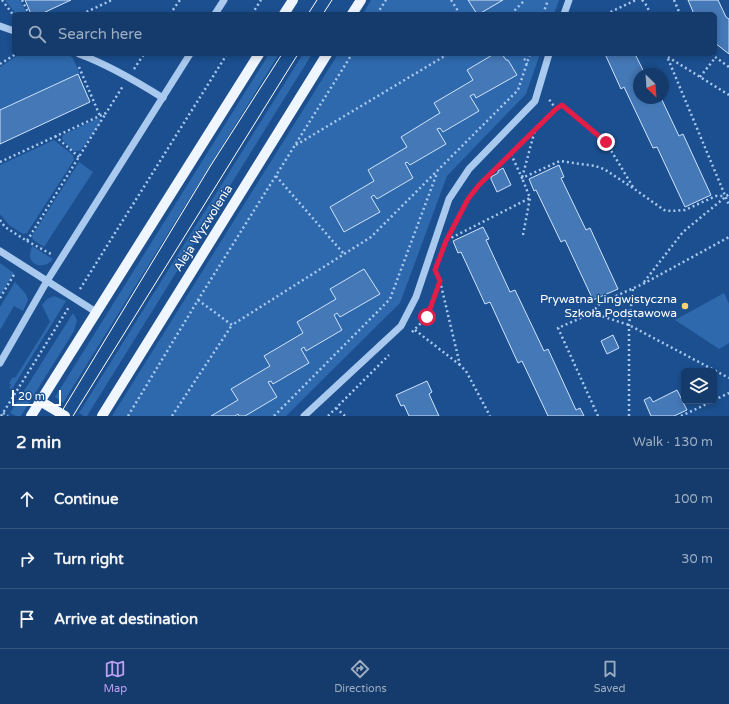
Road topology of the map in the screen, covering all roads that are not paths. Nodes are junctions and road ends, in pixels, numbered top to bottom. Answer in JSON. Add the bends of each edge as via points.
{"nodes":[{"id":1,"x":224,"y":0,"type":"edge"},
{"id":2,"x":293,"y":0,"type":"edge"},
{"id":3,"x":360,"y":0,"type":"edge"},
{"id":4,"x":569,"y":0,"type":"edge"},
{"id":5,"x":217,"y":12,"type":"edge"},
{"id":6,"x":285,"y":12,"type":"edge"},
{"id":7,"x":353,"y":12,"type":"edge"},
{"id":8,"x":565,"y":12,"type":"edge"},
{"id":9,"x":0,"y":26,"type":"edge"},
{"id":10,"x":12,"y":30,"type":"edge"},
{"id":11,"x":189,"y":56,"type":"edge"},
{"id":12,"x":258,"y":56,"type":"edge"},
{"id":13,"x":326,"y":56,"type":"edge"},
{"id":14,"x":548,"y":56,"type":"edge"},
{"id":15,"x":78,"y":57,"type":"edge"},
{"id":16,"x":163,"y":98,"type":"junction"},
{"id":17,"x":0,"y":251,"type":"edge"},
{"id":18,"x":48,"y":281,"type":"junction"},
{"id":19,"x":96,"y":312,"type":"junction"},
{"id":20,"x":0,"y":363,"type":"edge"},
{"id":21,"x":40,"y":401,"type":"junction"},
{"id":22,"x":31,"y":416,"type":"edge"},
{"id":23,"x":65,"y":416,"type":"edge"},
{"id":24,"x":102,"y":416,"type":"edge"},
{"id":25,"x":304,"y":416,"type":"edge"}],
"edges":[{"from":1,"to":5,"type":"street"},
{"from":2,"to":6,"type":"main road"},
{"from":3,"to":7,"type":"main road"},
{"from":4,"to":8,"type":"street"},
{"from":9,"to":10,"type":"street"},
{"from":11,"to":16,"type":"street"},
{"from":12,"to":19,"type":"main road"},
{"from":13,"to":24,"type":"main road","name":"Aleja Wyzwolenia"},
{"from":14,"to":25,"type":"street","via":[[535,101],[469,169],[449,198],[416,297],[401,326]]},
{"from":15,"to":16,"type":"street","via":[[97,60]]},
{"from":16,"to":18,"type":"street"},
{"from":17,"to":18,"type":"street"},
{"from":18,"to":19,"type":"street"},
{"from":18,"to":20,"type":"street"},
{"from":19,"to":21,"type":"main road"},
{"from":21,"to":22,"type":"main road"},
{"from":21,"to":23,"type":"main road"}]}
